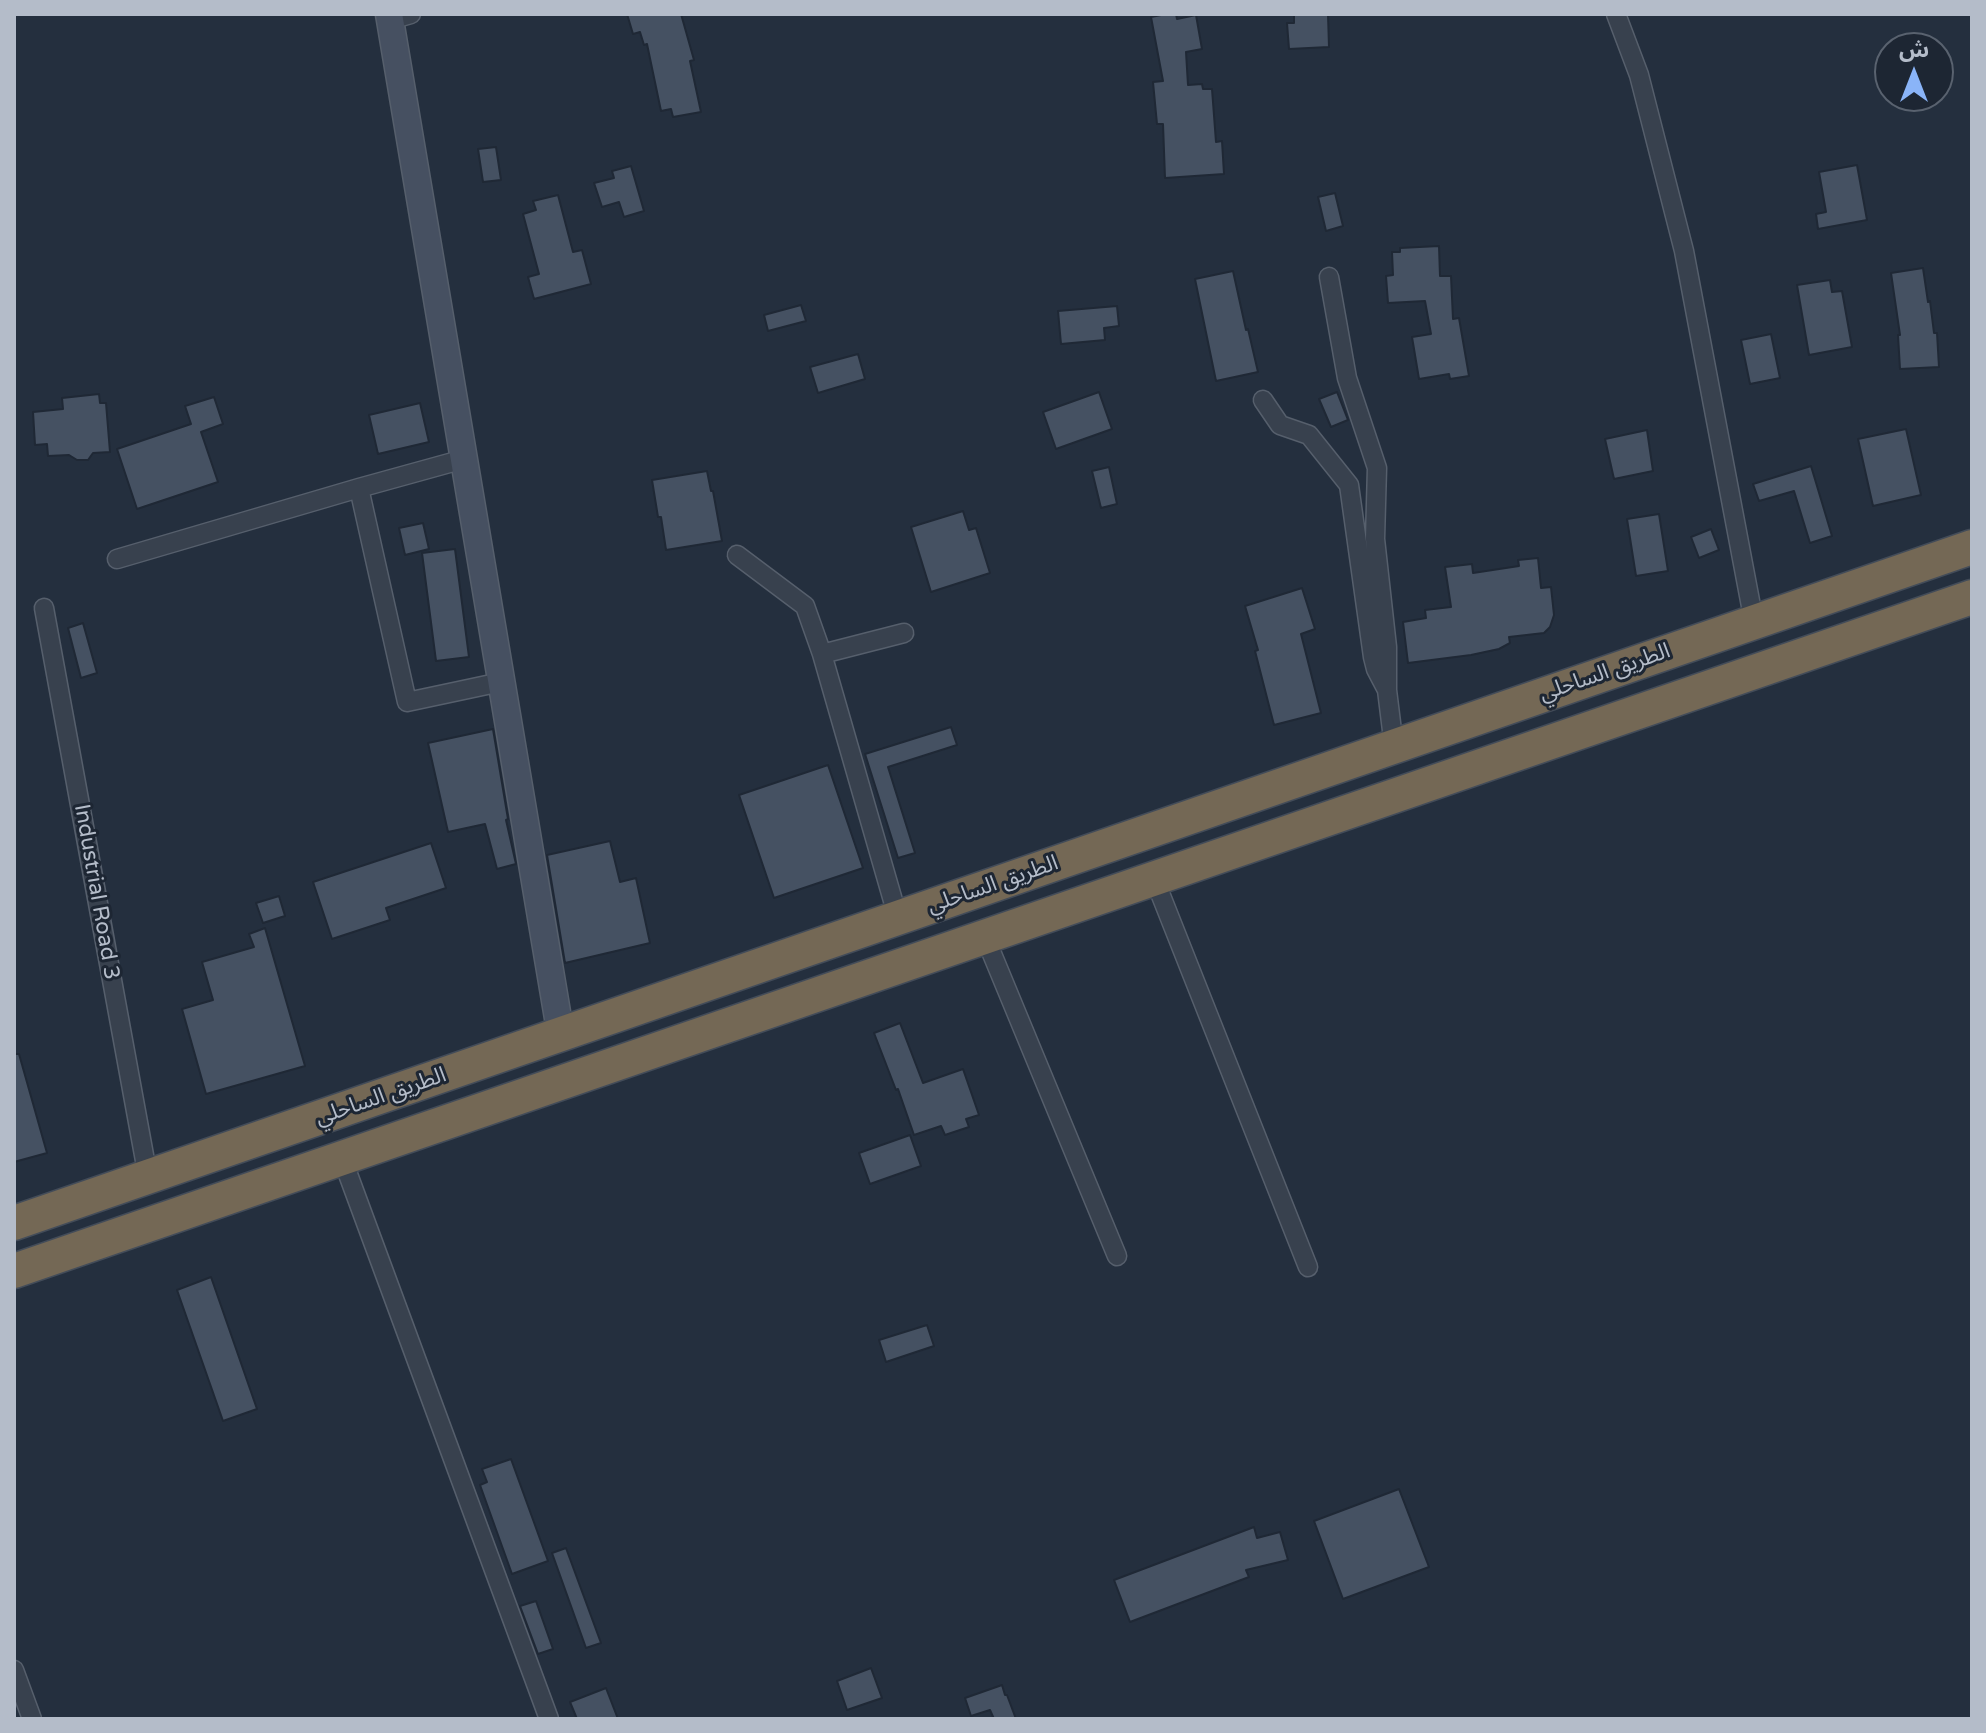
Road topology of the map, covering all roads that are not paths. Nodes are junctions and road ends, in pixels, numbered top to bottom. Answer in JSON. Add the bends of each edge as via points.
{"nodes":[{"id":1,"x":1616,"y":14,"type":"edge"},
{"id":2,"x":396,"y":16,"type":"edge"},
{"id":3,"x":1329,"y":277,"type":"dead end"},
{"id":4,"x":1263,"y":400,"type":"dead end"},
{"id":5,"x":464,"y":459,"type":"junction"},
{"id":6,"x":359,"y":488,"type":"junction"},
{"id":7,"x":1972,"y":547,"type":"edge"},
{"id":8,"x":737,"y":555,"type":"dead end"},
{"id":9,"x":117,"y":559,"type":"dead end"},
{"id":10,"x":1972,"y":597,"type":"edge"},
{"id":11,"x":44,"y":608,"type":"dead end"},
{"id":12,"x":1754,"y":622,"type":"junction"},
{"id":13,"x":904,"y":633,"type":"dead end"},
{"id":14,"x":822,"y":654,"type":"junction"},
{"id":15,"x":501,"y":682,"type":"junction"},
{"id":16,"x":1387,"y":690,"type":"junction"},
{"id":17,"x":1394,"y":747,"type":"junction"},
{"id":18,"x":1154,"y":878,"type":"junction"},
{"id":19,"x":898,"y":918,"type":"junction"},
{"id":20,"x":985,"y":937,"type":"junction"},
{"id":21,"x":561,"y":1036,"type":"junction"},
{"id":22,"x":342,"y":1158,"type":"junction"},
{"id":23,"x":148,"y":1177,"type":"junction"},
{"id":24,"x":14,"y":1223,"type":"edge"},
{"id":25,"x":1117,"y":1256,"type":"dead end"},
{"id":26,"x":1308,"y":1267,"type":"dead end"},
{"id":27,"x":14,"y":1271,"type":"edge"},
{"id":28,"x":14,"y":1670,"type":"edge"},
{"id":29,"x":32,"y":1719,"type":"edge"},
{"id":30,"x":549,"y":1719,"type":"edge"}],
"edges":[{"from":1,"to":12,"type":"street","via":[[1639,75],[1684,251]]},
{"from":2,"to":5,"type":"street"},
{"from":3,"to":16,"type":"street","via":[[1347,378],[1377,468],[1375,539]]},
{"from":4,"to":16,"type":"street","via":[[1280,425],[1309,435],[1349,485],[1373,657]]},
{"from":5,"to":6,"type":"street"},
{"from":5,"to":15,"type":"street"},
{"from":6,"to":9,"type":"street"},
{"from":6,"to":15,"type":"street","via":[[407,702]]},
{"from":7,"to":12,"type":"highway","name":"الطريق الساحلي"},
{"from":8,"to":14,"type":"street","via":[[805,606]]},
{"from":10,"to":18,"type":"highway","name":"الطريق الساحلي"},
{"from":11,"to":23,"type":"street","name":"Industrial Road 3"},
{"from":12,"to":17,"type":"highway","name":"الطريق الساحلي"},
{"from":13,"to":14,"type":"street"},
{"from":14,"to":19,"type":"street"},
{"from":15,"to":21,"type":"street"},
{"from":16,"to":17,"type":"street"},
{"from":17,"to":19,"type":"highway","name":"الطريق الساحلي"},
{"from":18,"to":20,"type":"highway","name":"الطريق الساحلي"},
{"from":18,"to":26,"type":"street"},
{"from":19,"to":21,"type":"highway","name":"الطريق الساحلي"},
{"from":20,"to":22,"type":"highway","name":"الطريق الساحلي"},
{"from":20,"to":25,"type":"street"},
{"from":21,"to":23,"type":"highway","name":"الطريق الساحلي"},
{"from":22,"to":27,"type":"highway","name":"الطريق الساحلي"},
{"from":22,"to":30,"type":"street"},
{"from":23,"to":24,"type":"highway","name":"الطريق الساحلي"},
{"from":28,"to":29,"type":"street"}]}
